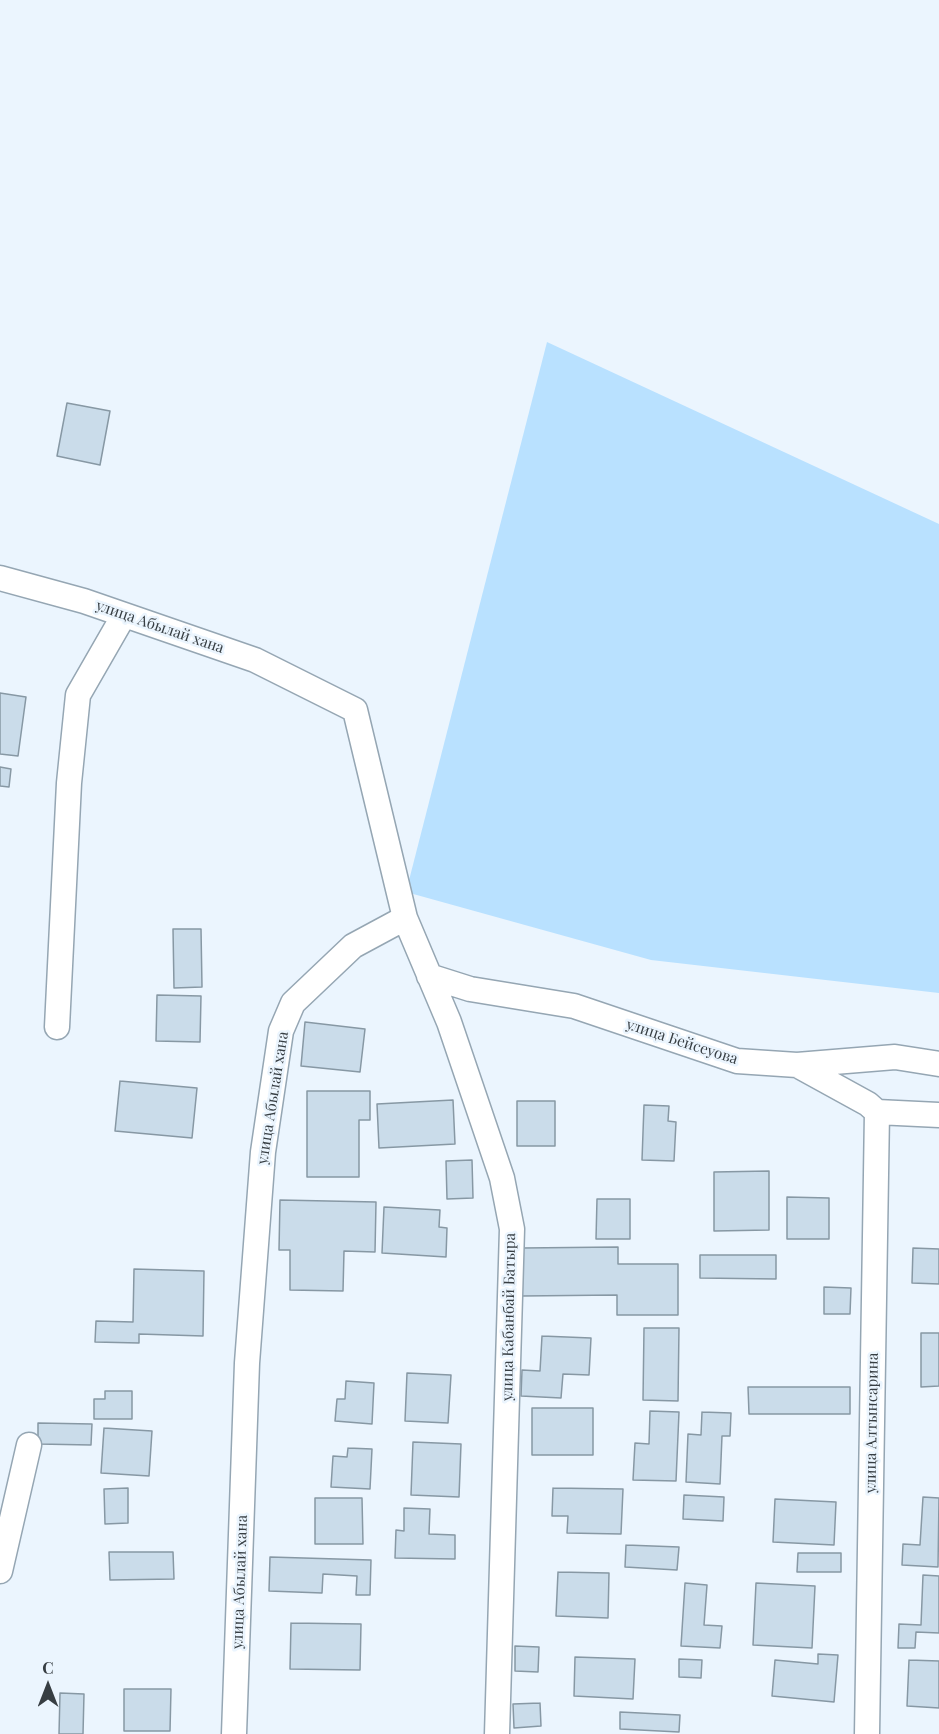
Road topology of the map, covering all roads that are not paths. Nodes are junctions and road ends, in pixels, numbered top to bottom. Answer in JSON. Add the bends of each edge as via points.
{"nodes":[{"id":1,"x":0,"y":578,"type":"edge"},
{"id":2,"x":124,"y":615,"type":"junction"},
{"id":3,"x":405,"y":918,"type":"junction"},
{"id":4,"x":429,"y":976,"type":"junction"},
{"id":5,"x":57,"y":1027,"type":"dead end"},
{"id":6,"x":939,"y":1064,"type":"edge"},
{"id":7,"x":797,"y":1065,"type":"junction"},
{"id":8,"x":877,"y":1112,"type":"junction"},
{"id":9,"x":939,"y":1115,"type":"edge"},
{"id":10,"x":29,"y":1445,"type":"dead end"},
{"id":11,"x":0,"y":1571,"type":"edge"},
{"id":12,"x":234,"y":1734,"type":"edge"},
{"id":13,"x":497,"y":1734,"type":"edge"},
{"id":14,"x":867,"y":1734,"type":"edge"}],
"edges":[{"from":1,"to":2,"type":"street","name":"улица Абылай хана"},
{"from":2,"to":3,"type":"street","name":"улица Абылай хана","via":[[255,660],[356,710]]},
{"from":2,"to":5,"type":"street","via":[[78,695],[69,783]]},
{"from":3,"to":4,"type":"street","name":"улица Кабанбай Батыра"},
{"from":3,"to":12,"type":"street","name":"улица Абылай хана","via":[[353,946],[293,1003],[281,1031],[263,1152],[247,1363]]},
{"from":4,"to":7,"type":"street","name":"улица Бейсеуова","via":[[470,989],[574,1006],[737,1062]]},
{"from":4,"to":13,"type":"street","name":"улица Кабанбай Батыра","via":[[449,1022],[502,1178],[512,1229]]},
{"from":6,"to":7,"type":"street","name":"улица Бейсеуова","via":[[895,1057]]},
{"from":7,"to":8,"type":"street"},
{"from":8,"to":9,"type":"street"},
{"from":8,"to":14,"type":"street","name":"улица Алтынсарина"},
{"from":10,"to":11,"type":"street"}]}
